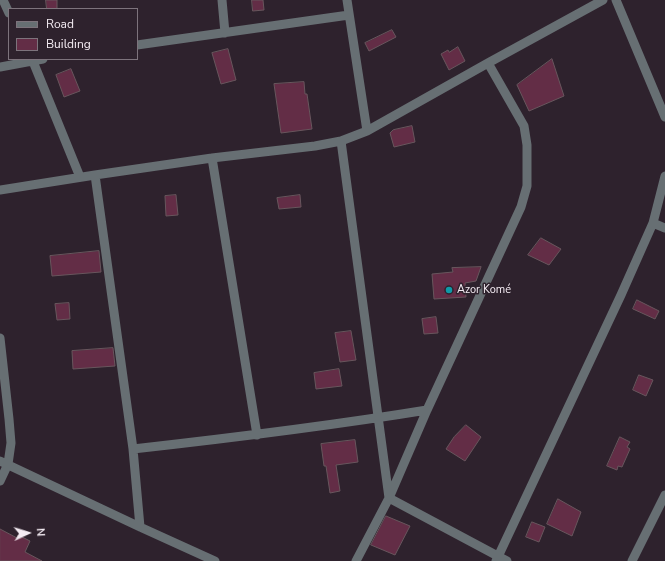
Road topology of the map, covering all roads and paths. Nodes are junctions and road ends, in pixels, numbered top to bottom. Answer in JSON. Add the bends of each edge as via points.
{"nodes":[{"id":1,"x":3,"y":0,"type":"edge"},
{"id":2,"x":222,"y":0,"type":"edge"},
{"id":3,"x":347,"y":0,"type":"edge"},
{"id":4,"x":603,"y":0,"type":"edge"},
{"id":5,"x":616,"y":0,"type":"edge"},
{"id":6,"x":8,"y":11,"type":"edge"},
{"id":7,"x":349,"y":15,"type":"junction"},
{"id":8,"x":225,"y":33,"type":"junction"},
{"id":9,"x":138,"y":45,"type":"edge"},
{"id":10,"x":32,"y":60,"type":"edge"},
{"id":11,"x":488,"y":63,"type":"junction"},
{"id":12,"x":0,"y":67,"type":"edge"},
{"id":13,"x":663,"y":107,"type":"edge"},
{"id":14,"x":665,"y":117,"type":"edge"},
{"id":15,"x":367,"y":131,"type":"junction"},
{"id":16,"x":340,"y":141,"type":"junction"},
{"id":17,"x":212,"y":158,"type":"junction"},
{"id":18,"x":95,"y":175,"type":"junction"},
{"id":19,"x":665,"y":176,"type":"edge"},
{"id":20,"x":80,"y":177,"type":"junction"},
{"id":21,"x":0,"y":190,"type":"edge"},
{"id":22,"x":653,"y":223,"type":"junction"},
{"id":23,"x":665,"y":228,"type":"edge"},
{"id":24,"x":0,"y":338,"type":"edge"},
{"id":25,"x":427,"y":410,"type":"junction"},
{"id":26,"x":378,"y":418,"type":"junction"},
{"id":27,"x":257,"y":435,"type":"junction"},
{"id":28,"x":133,"y":449,"type":"junction"},
{"id":29,"x":4,"y":462,"type":"edge"},
{"id":30,"x":0,"y":481,"type":"edge"},
{"id":31,"x":389,"y":498,"type":"junction"},
{"id":32,"x":664,"y":500,"type":"edge"},
{"id":33,"x":140,"y":527,"type":"junction"},
{"id":34,"x":497,"y":559,"type":"edge"},
{"id":35,"x":215,"y":561,"type":"edge"},
{"id":36,"x":356,"y":561,"type":"edge"},
{"id":37,"x":507,"y":561,"type":"edge"},
{"id":38,"x":632,"y":561,"type":"edge"}],
"edges":[{"from":1,"to":6,"type":"street"},
{"from":2,"to":8,"type":"street"},
{"from":3,"to":7,"type":"street"},
{"from":4,"to":11,"type":"street"},
{"from":5,"to":13,"type":"street"},
{"from":7,"to":8,"type":"street"},
{"from":7,"to":15,"type":"street"},
{"from":8,"to":9,"type":"street"},
{"from":10,"to":12,"type":"street"},
{"from":10,"to":20,"type":"street"},
{"from":11,"to":15,"type":"street"},
{"from":11,"to":25,"type":"street","via":[[524,126],[527,145],[527,186],[521,207]]},
{"from":13,"to":14,"type":"street"},
{"from":15,"to":16,"type":"street"},
{"from":16,"to":17,"type":"street"},
{"from":16,"to":26,"type":"street"},
{"from":17,"to":18,"type":"street"},
{"from":17,"to":27,"type":"street"},
{"from":18,"to":20,"type":"street"},
{"from":18,"to":28,"type":"street"},
{"from":19,"to":22,"type":"street"},
{"from":20,"to":21,"type":"street"},
{"from":22,"to":23,"type":"street"},
{"from":22,"to":34,"type":"street"},
{"from":24,"to":29,"type":"street","via":[[11,442]]},
{"from":25,"to":26,"type":"street"},
{"from":25,"to":31,"type":"street"},
{"from":26,"to":27,"type":"street"},
{"from":26,"to":31,"type":"street"},
{"from":27,"to":28,"type":"street"},
{"from":28,"to":33,"type":"street"},
{"from":29,"to":30,"type":"street"},
{"from":29,"to":33,"type":"street"},
{"from":31,"to":34,"type":"street"},
{"from":31,"to":36,"type":"street"},
{"from":32,"to":38,"type":"street"},
{"from":33,"to":35,"type":"street"},
{"from":34,"to":37,"type":"street"}]}
